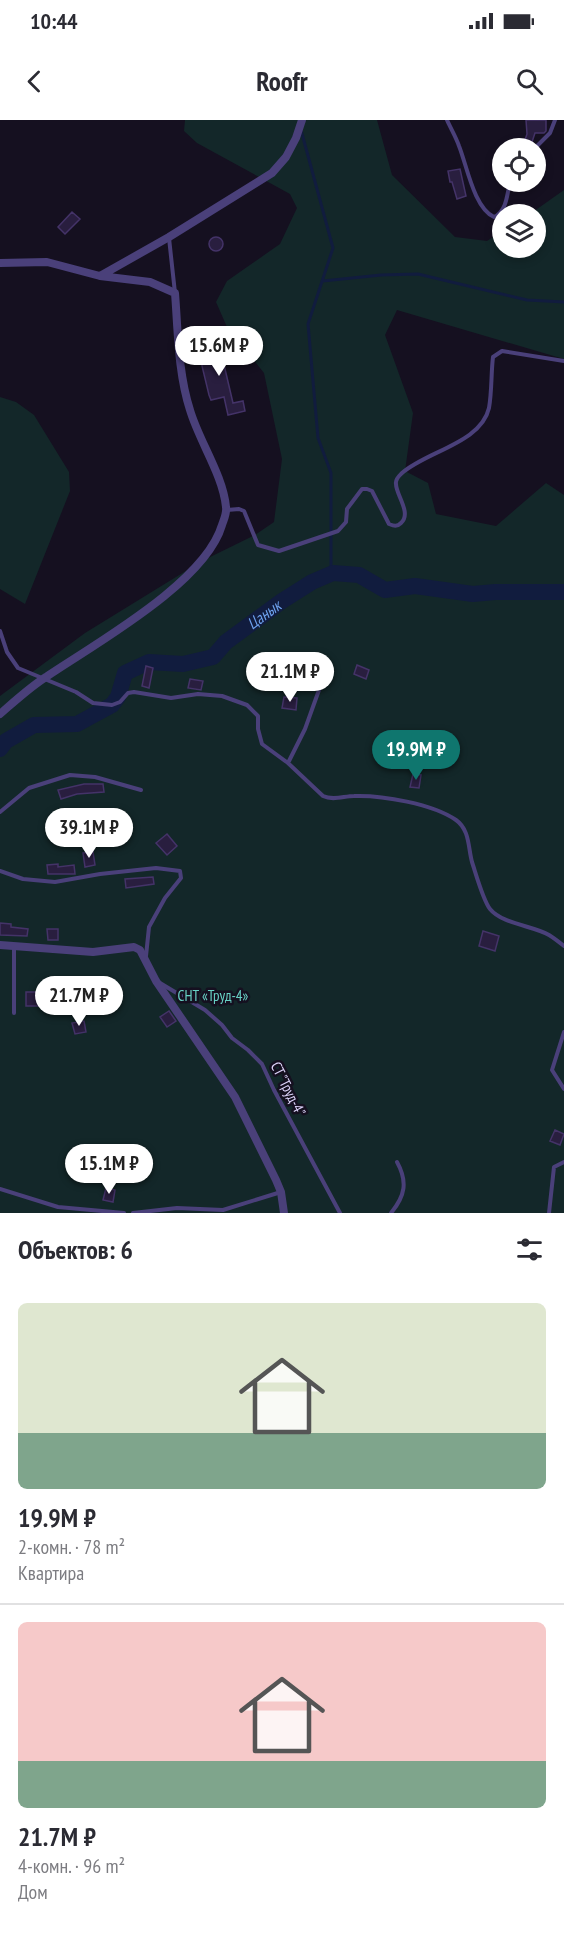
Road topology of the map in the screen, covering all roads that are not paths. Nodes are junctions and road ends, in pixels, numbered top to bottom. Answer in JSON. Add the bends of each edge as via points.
{"nodes":[{"id":1,"x":302,"y":120,"type":"edge"},
{"id":2,"x":447,"y":120,"type":"edge"},
{"id":3,"x":555,"y":120,"type":"edge"},
{"id":4,"x":545,"y":138,"type":"edge"},
{"id":5,"x":508,"y":192,"type":"edge"},
{"id":6,"x":169,"y":237,"type":"junction"},
{"id":7,"x":0,"y":263,"type":"edge"},
{"id":8,"x":100,"y":276,"type":"junction"},
{"id":9,"x":176,"y":293,"type":"junction"},
{"id":10,"x":564,"y":361,"type":"edge"},
{"id":11,"x":227,"y":510,"type":"junction"},
{"id":12,"x":0,"y":631,"type":"edge"},
{"id":13,"x":321,"y":658,"type":"dead end"},
{"id":14,"x":43,"y":678,"type":"junction"},
{"id":15,"x":0,"y":714,"type":"edge"},
{"id":16,"x":288,"y":763,"type":"junction"},
{"id":17,"x":141,"y":790,"type":"dead end"},
{"id":18,"x":0,"y":812,"type":"edge"},
{"id":19,"x":0,"y":871,"type":"edge"},
{"id":20,"x":0,"y":945,"type":"edge"},
{"id":21,"x":14,"y":946,"type":"junction"},
{"id":22,"x":564,"y":946,"type":"edge"},
{"id":23,"x":146,"y":960,"type":"junction"},
{"id":24,"x":156,"y":981,"type":"junction"},
{"id":25,"x":14,"y":1013,"type":"dead end"},
{"id":26,"x":564,"y":1032,"type":"edge"},
{"id":27,"x":564,"y":1089,"type":"edge"},
{"id":28,"x":398,"y":1162,"type":"dead end"},
{"id":29,"x":564,"y":1162,"type":"edge"},
{"id":30,"x":0,"y":1189,"type":"edge"},
{"id":31,"x":281,"y":1192,"type":"junction"},
{"id":32,"x":124,"y":1213,"type":"edge"},
{"id":33,"x":133,"y":1213,"type":"edge"},
{"id":34,"x":284,"y":1213,"type":"edge"},
{"id":35,"x":340,"y":1213,"type":"edge"},
{"id":36,"x":392,"y":1213,"type":"edge"},
{"id":37,"x":549,"y":1213,"type":"edge"}],
"edges":[{"from":1,"to":6,"type":"street","via":[[286,157],[272,173]]},
{"from":2,"to":5,"type":"lane","via":[[488,214],[501,214]]},
{"from":3,"to":4,"type":"lane"},
{"from":6,"to":8,"type":"street"},
{"from":6,"to":9,"type":"lane"},
{"from":7,"to":8,"type":"street","via":[[47,262]]},
{"from":8,"to":9,"type":"street","via":[[150,282]]},
{"from":9,"to":11,"type":"street","via":[[189,409]]},
{"from":10,"to":11,"type":"lane","via":[[497,353],[493,357],[489,409],[481,425],[465,438],[413,463],[397,477],[395,483],[405,512],[399,525],[389,524],[372,491],[362,489],[347,509],[346,522],[338,531],[279,551],[258,545],[243,511]]},
{"from":11,"to":14,"type":"street","via":[[219,536],[181,582]]},
{"from":12,"to":14,"type":"lane","via":[[18,668]]},
{"from":13,"to":16,"type":"lane","via":[[319,690]]},
{"from":14,"to":15,"type":"street"},
{"from":14,"to":16,"type":"lane","via":[[103,705],[120,702],[134,692],[171,698],[222,696],[248,705],[258,716],[262,744]]},
{"from":16,"to":22,"type":"lane","via":[[328,799],[384,796],[457,821],[464,827],[471,861],[491,910],[548,934]]},
{"from":17,"to":18,"type":"lane","via":[[95,777],[70,775],[29,788]]},
{"from":19,"to":23,"type":"lane","via":[[23,879],[55,882],[156,868],[180,871],[181,878],[149,927]]},
{"from":20,"to":21,"type":"street"},
{"from":21,"to":23,"type":"street","via":[[93,952],[134,947]]},
{"from":21,"to":25,"type":"lane"},
{"from":23,"to":24,"type":"street"},
{"from":24,"to":31,"type":"street","via":[[235,1097]]},
{"from":24,"to":35,"type":"lane","name":"СТ \"Труд-4\"","via":[[205,1010],[262,1064]]},
{"from":26,"to":27,"type":"lane","via":[[552,1070]]},
{"from":28,"to":36,"type":"lane","via":[[404,1175],[402,1200]]},
{"from":29,"to":37,"type":"lane","via":[[554,1167]]},
{"from":30,"to":32,"type":"lane","via":[[58,1207]]},
{"from":31,"to":33,"type":"lane","via":[[223,1210],[177,1208]]},
{"from":31,"to":34,"type":"street"}]}
